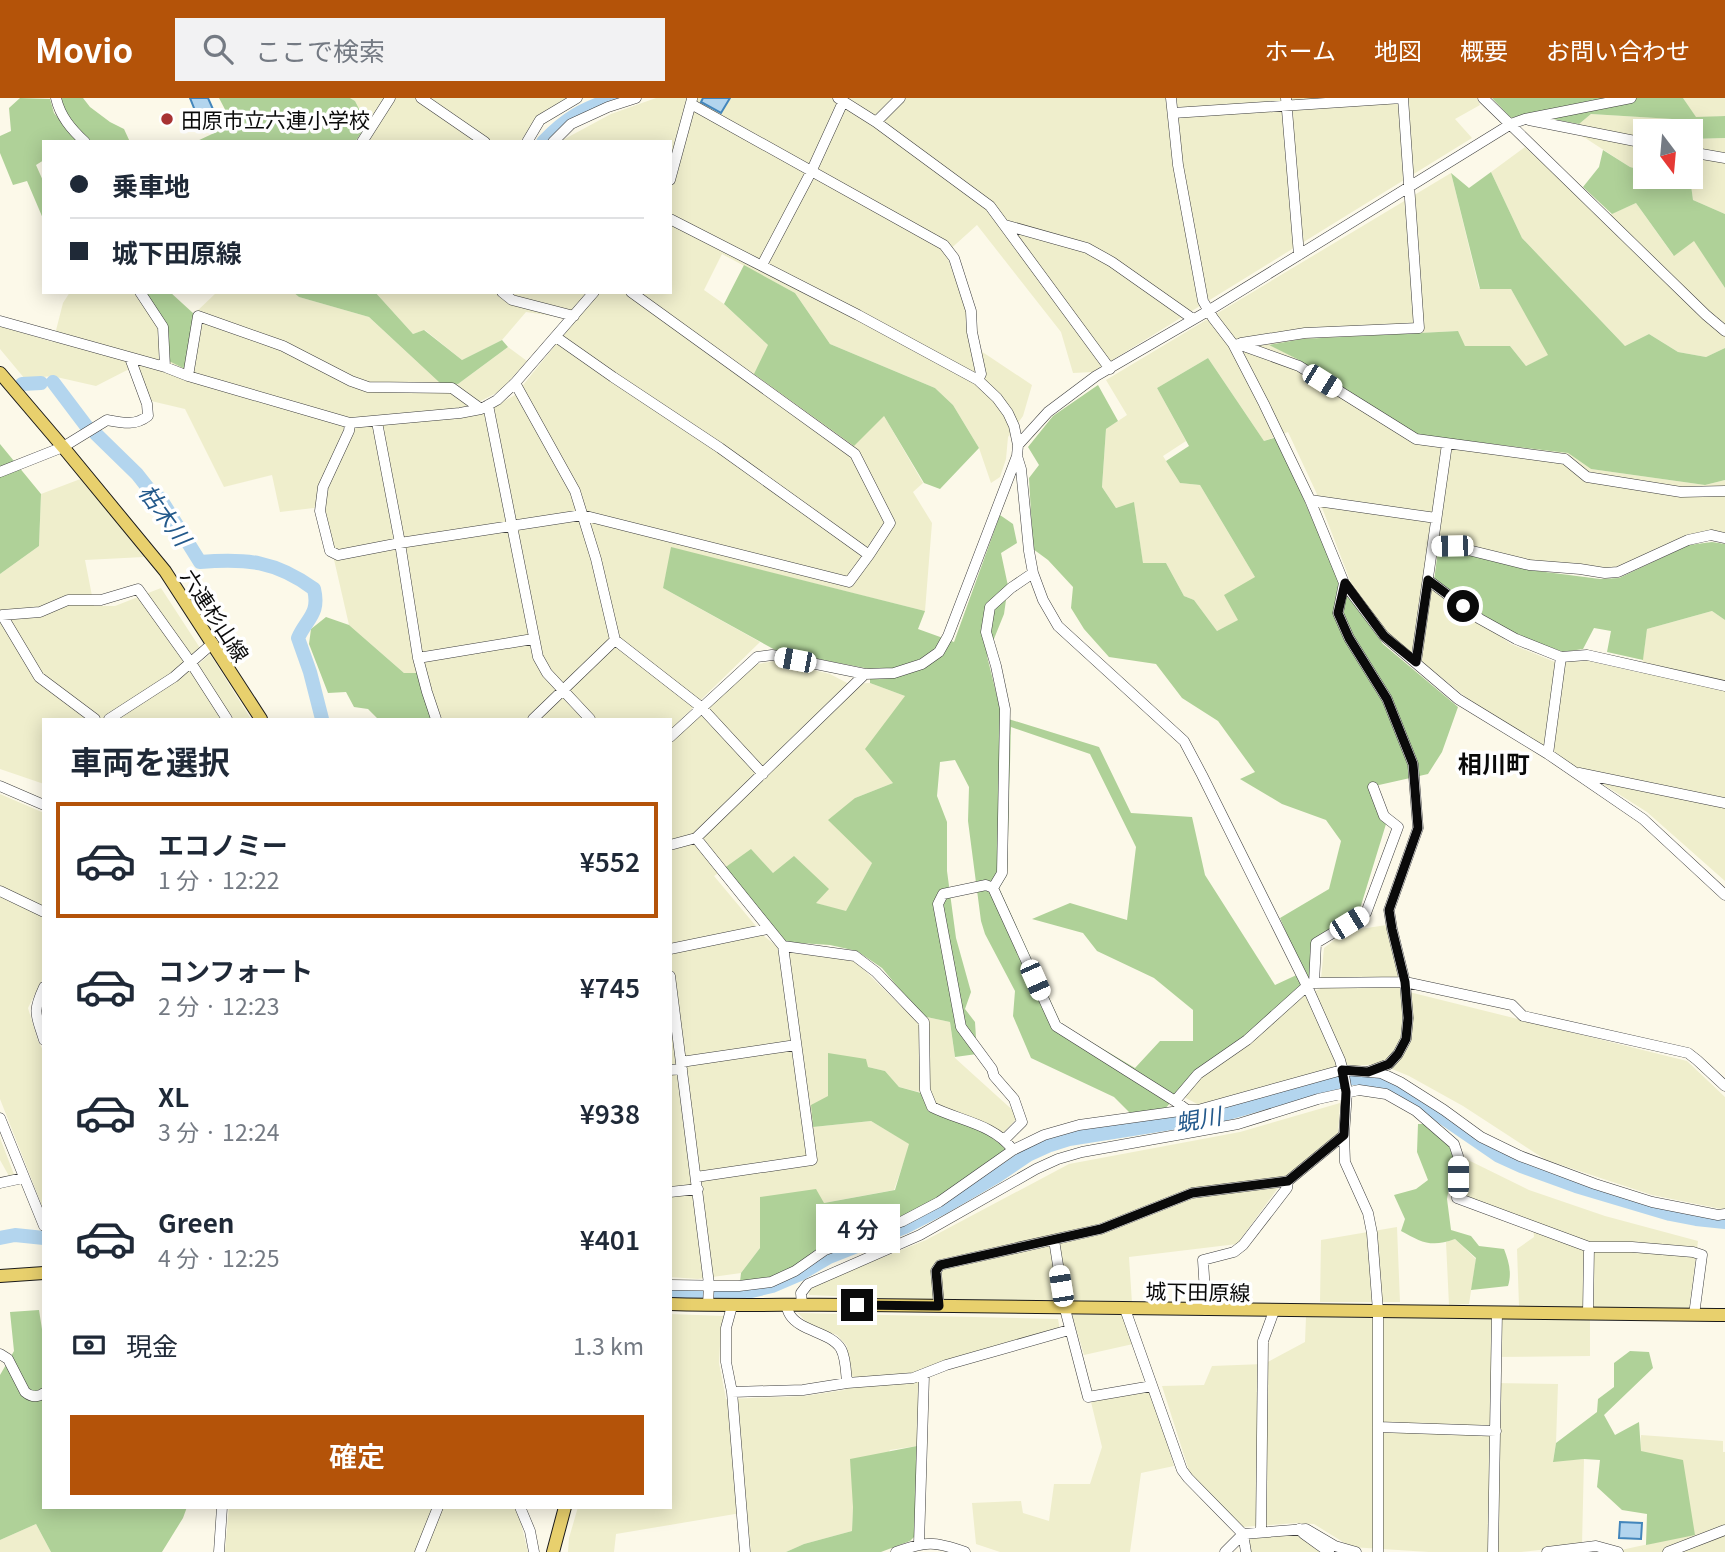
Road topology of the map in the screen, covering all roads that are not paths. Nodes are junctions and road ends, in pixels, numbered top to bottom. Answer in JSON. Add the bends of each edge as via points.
{"nodes":[{"id":1,"x":56,"y":98,"type":"edge"},
{"id":2,"x":390,"y":98,"type":"edge"},
{"id":3,"x":421,"y":98,"type":"edge"},
{"id":4,"x":577,"y":98,"type":"edge"},
{"id":5,"x":636,"y":98,"type":"edge"},
{"id":6,"x":900,"y":98,"type":"edge"},
{"id":7,"x":1171,"y":98,"type":"edge"},
{"id":8,"x":1402,"y":98,"type":"edge"},
{"id":9,"x":1483,"y":98,"type":"edge"},
{"id":10,"x":1631,"y":98,"type":"edge"},
{"id":11,"x":841,"y":100,"type":"edge"},
{"id":12,"x":692,"y":101,"type":"edge"},
{"id":13,"x":1286,"y":102,"type":"edge"},
{"id":14,"x":1173,"y":113,"type":"junction"},
{"id":15,"x":1525,"y":119,"type":"junction"},
{"id":16,"x":876,"y":122,"type":"junction"},
{"id":17,"x":1511,"y":124,"type":"junction"},
{"id":18,"x":83,"y":140,"type":"edge"},
{"id":19,"x":363,"y":140,"type":"edge"},
{"id":20,"x":482,"y":140,"type":"edge"},
{"id":21,"x":528,"y":140,"type":"edge"},
{"id":22,"x":555,"y":140,"type":"edge"},
{"id":23,"x":1633,"y":141,"type":"edge"},
{"id":24,"x":1703,"y":154,"type":"edge"},
{"id":25,"x":1725,"y":158,"type":"edge"},
{"id":26,"x":811,"y":172,"type":"junction"},
{"id":27,"x":672,"y":173,"type":"edge"},
{"id":28,"x":1409,"y":187,"type":"junction"},
{"id":29,"x":672,"y":220,"type":"edge"},
{"id":30,"x":1006,"y":225,"type":"junction"},
{"id":31,"x":1299,"y":255,"type":"junction"},
{"id":32,"x":762,"y":265,"type":"junction"},
{"id":33,"x":141,"y":294,"type":"edge"},
{"id":34,"x":504,"y":294,"type":"edge"},
{"id":35,"x":592,"y":294,"type":"edge"},
{"id":36,"x":634,"y":294,"type":"edge"},
{"id":37,"x":1208,"y":312,"type":"junction"},
{"id":38,"x":574,"y":316,"type":"junction"},
{"id":39,"x":1193,"y":319,"type":"junction"},
{"id":40,"x":0,"y":321,"type":"edge"},
{"id":41,"x":1725,"y":331,"type":"edge"},
{"id":42,"x":556,"y":337,"type":"junction"},
{"id":43,"x":1236,"y":344,"type":"junction"},
{"id":44,"x":130,"y":358,"type":"junction"},
{"id":45,"x":166,"y":367,"type":"junction"},
{"id":46,"x":1110,"y":369,"type":"junction"},
{"id":47,"x":0,"y":373,"type":"edge"},
{"id":48,"x":188,"y":376,"type":"junction"},
{"id":49,"x":978,"y":380,"type":"junction"},
{"id":50,"x":515,"y":383,"type":"junction"},
{"id":51,"x":484,"y":407,"type":"junction"},
{"id":52,"x":377,"y":422,"type":"junction"},
{"id":53,"x":350,"y":424,"type":"junction"},
{"id":54,"x":1447,"y":444,"type":"junction"},
{"id":55,"x":64,"y":447,"type":"junction"},
{"id":56,"x":1017,"y":451,"type":"junction"},
{"id":57,"x":0,"y":472,"type":"edge"},
{"id":58,"x":1725,"y":491,"type":"edge"},
{"id":59,"x":1310,"y":500,"type":"junction"},
{"id":60,"x":582,"y":515,"type":"junction"},
{"id":61,"x":1436,"y":518,"type":"junction"},
{"id":62,"x":513,"y":526,"type":"junction"},
{"id":63,"x":1725,"y":538,"type":"edge"},
{"id":64,"x":400,"y":543,"type":"junction"},
{"id":65,"x":1433,"y":546,"type":"junction"},
{"id":66,"x":869,"y":555,"type":"junction"},
{"id":67,"x":1033,"y":573,"type":"junction"},
{"id":68,"x":1428,"y":580,"type":"junction"},
{"id":69,"x":1345,"y":583,"type":"junction"},
{"id":70,"x":533,"y":639,"type":"junction"},
{"id":71,"x":615,"y":640,"type":"junction"},
{"id":72,"x":213,"y":643,"type":"junction"},
{"id":73,"x":1561,"y":657,"type":"junction"},
{"id":74,"x":418,"y":658,"type":"junction"},
{"id":75,"x":1416,"y":662,"type":"junction"},
{"id":76,"x":191,"y":663,"type":"junction"},
{"id":77,"x":865,"y":674,"type":"junction"},
{"id":78,"x":1725,"y":686,"type":"edge"},
{"id":79,"x":562,"y":690,"type":"junction"},
{"id":80,"x":701,"y":707,"type":"junction"},
{"id":81,"x":94,"y":718,"type":"edge"},
{"id":82,"x":110,"y":718,"type":"edge"},
{"id":83,"x":226,"y":718,"type":"edge"},
{"id":84,"x":260,"y":718,"type":"edge"},
{"id":85,"x":436,"y":718,"type":"edge"},
{"id":86,"x":534,"y":718,"type":"edge"},
{"id":87,"x":589,"y":718,"type":"edge"},
{"id":88,"x":672,"y":735,"type":"edge"},
{"id":89,"x":1548,"y":754,"type":"junction"},
{"id":90,"x":1572,"y":771,"type":"junction"},
{"id":91,"x":763,"y":774,"type":"junction"},
{"id":92,"x":0,"y":786,"type":"edge"},
{"id":93,"x":1373,"y":787,"type":"dead end"},
{"id":94,"x":1725,"y":803,"type":"edge"},
{"id":95,"x":42,"y":804,"type":"edge"},
{"id":96,"x":696,"y":838,"type":"junction"},
{"id":97,"x":672,"y":844,"type":"edge"},
{"id":98,"x":993,"y":888,"type":"junction"},
{"id":99,"x":0,"y":891,"type":"edge"},
{"id":100,"x":1725,"y":895,"type":"edge"},
{"id":101,"x":42,"y":911,"type":"edge"},
{"id":102,"x":767,"y":929,"type":"junction"},
{"id":103,"x":782,"y":946,"type":"junction"},
{"id":104,"x":672,"y":949,"type":"edge"},
{"id":105,"x":1405,"y":982,"type":"junction"},
{"id":106,"x":1310,"y":985,"type":"junction"},
{"id":107,"x":42,"y":992,"type":"edge"},
{"id":108,"x":672,"y":992,"type":"edge"},
{"id":109,"x":42,"y":1034,"type":"edge"},
{"id":110,"x":796,"y":1045,"type":"junction"},
{"id":111,"x":681,"y":1065,"type":"junction"},
{"id":112,"x":672,"y":1069,"type":"edge"},
{"id":113,"x":1368,"y":1072,"type":"junction"},
{"id":114,"x":1345,"y":1081,"type":"junction"},
{"id":115,"x":1725,"y":1086,"type":"edge"},
{"id":116,"x":1175,"y":1101,"type":"junction"},
{"id":117,"x":1188,"y":1110,"type":"junction"},
{"id":118,"x":0,"y":1118,"type":"edge"},
{"id":119,"x":1344,"y":1135,"type":"junction"},
{"id":120,"x":1005,"y":1139,"type":"junction"},
{"id":121,"x":1013,"y":1150,"type":"junction"},
{"id":122,"x":696,"y":1177,"type":"junction"},
{"id":123,"x":23,"y":1178,"type":"junction"},
{"id":124,"x":1288,"y":1181,"type":"junction"},
{"id":125,"x":0,"y":1183,"type":"edge"},
{"id":126,"x":698,"y":1189,"type":"junction"},
{"id":127,"x":672,"y":1192,"type":"edge"},
{"id":128,"x":1725,"y":1214,"type":"edge"},
{"id":129,"x":42,"y":1221,"type":"edge"},
{"id":130,"x":1054,"y":1240,"type":"junction"},
{"id":131,"x":1590,"y":1247,"type":"junction"},
{"id":132,"x":42,"y":1273,"type":"edge"},
{"id":133,"x":0,"y":1276,"type":"edge"},
{"id":134,"x":672,"y":1285,"type":"edge"},
{"id":135,"x":709,"y":1295,"type":"junction"},
{"id":136,"x":672,"y":1304,"type":"edge"},
{"id":137,"x":802,"y":1304,"type":"junction"},
{"id":138,"x":786,"y":1305,"type":"junction"},
{"id":139,"x":732,"y":1306,"type":"junction"},
{"id":140,"x":939,"y":1306,"type":"junction"},
{"id":141,"x":1065,"y":1309,"type":"junction"},
{"id":142,"x":1125,"y":1309,"type":"junction"},
{"id":143,"x":1206,"y":1310,"type":"junction"},
{"id":144,"x":1273,"y":1311,"type":"junction"},
{"id":145,"x":1378,"y":1311,"type":"junction"},
{"id":146,"x":1497,"y":1312,"type":"junction"},
{"id":147,"x":1588,"y":1313,"type":"junction"},
{"id":148,"x":1694,"y":1315,"type":"junction"},
{"id":149,"x":1725,"y":1315,"type":"edge"},
{"id":150,"x":1069,"y":1330,"type":"junction"},
{"id":151,"x":0,"y":1354,"type":"edge"},
{"id":152,"x":924,"y":1375,"type":"junction"},
{"id":153,"x":847,"y":1383,"type":"junction"},
{"id":154,"x":1152,"y":1386,"type":"junction"},
{"id":155,"x":732,"y":1392,"type":"junction"},
{"id":156,"x":42,"y":1394,"type":"edge"},
{"id":157,"x":1378,"y":1427,"type":"junction"},
{"id":158,"x":1496,"y":1431,"type":"junction"},
{"id":159,"x":222,"y":1509,"type":"edge"},
{"id":160,"x":437,"y":1509,"type":"edge"},
{"id":161,"x":521,"y":1509,"type":"edge"},
{"id":162,"x":564,"y":1509,"type":"edge"},
{"id":163,"x":1299,"y":1529,"type":"junction"},
{"id":164,"x":1725,"y":1530,"type":"edge"},
{"id":165,"x":1261,"y":1532,"type":"junction"},
{"id":166,"x":1243,"y":1534,"type":"junction"},
{"id":167,"x":919,"y":1544,"type":"junction"},
{"id":168,"x":1615,"y":1551,"type":"edge"},
{"id":169,"x":219,"y":1552,"type":"edge"},
{"id":170,"x":420,"y":1552,"type":"edge"},
{"id":171,"x":534,"y":1552,"type":"edge"},
{"id":172,"x":553,"y":1552,"type":"edge"},
{"id":173,"x":745,"y":1552,"type":"edge"},
{"id":174,"x":896,"y":1552,"type":"edge"},
{"id":175,"x":965,"y":1552,"type":"edge"},
{"id":176,"x":1225,"y":1552,"type":"edge"},
{"id":177,"x":1246,"y":1552,"type":"edge"},
{"id":178,"x":1329,"y":1552,"type":"edge"},
{"id":179,"x":1356,"y":1552,"type":"edge"},
{"id":180,"x":1378,"y":1552,"type":"edge"},
{"id":181,"x":1493,"y":1552,"type":"edge"},
{"id":182,"x":1547,"y":1552,"type":"edge"},
{"id":183,"x":1668,"y":1552,"type":"edge"}],
"edges":[{"from":1,"to":18,"type":"street","via":[[59,111]]},
{"from":2,"to":19,"type":"street"},
{"from":3,"to":20,"type":"street"},
{"from":4,"to":21,"type":"street","via":[[540,120]]},
{"from":5,"to":22,"type":"street","via":[[571,124]]},
{"from":6,"to":16,"type":"street"},
{"from":7,"to":14,"type":"street"},
{"from":8,"to":13,"type":"street"},
{"from":8,"to":28,"type":"street"},
{"from":9,"to":17,"type":"street"},
{"from":10,"to":15,"type":"street"},
{"from":11,"to":16,"type":"street"},
{"from":11,"to":26,"type":"street"},
{"from":12,"to":26,"type":"street"},
{"from":12,"to":27,"type":"street"},
{"from":13,"to":14,"type":"street"},
{"from":13,"to":31,"type":"street"},
{"from":14,"to":37,"type":"street","via":[[1178,165]]},
{"from":15,"to":17,"type":"street"},
{"from":15,"to":23,"type":"street"},
{"from":16,"to":30,"type":"street","via":[[990,206]]},
{"from":17,"to":28,"type":"street"},
{"from":17,"to":41,"type":"street"},
{"from":24,"to":25,"type":"street"},
{"from":26,"to":32,"type":"street"},
{"from":26,"to":49,"type":"street","via":[[944,245],[954,258],[971,311],[981,374]]},
{"from":28,"to":31,"type":"street"},
{"from":28,"to":43,"type":"street","via":[[1419,328],[1305,333]]},
{"from":29,"to":32,"type":"street"},
{"from":30,"to":39,"type":"street","via":[[1087,248]]},
{"from":30,"to":46,"type":"street"},
{"from":31,"to":37,"type":"street"},
{"from":32,"to":49,"type":"street"},
{"from":33,"to":45,"type":"street","via":[[163,327]]},
{"from":34,"to":38,"type":"street"},
{"from":35,"to":38,"type":"street"},
{"from":36,"to":66,"type":"street","via":[[855,454],[890,523]]},
{"from":37,"to":39,"type":"street"},
{"from":37,"to":43,"type":"street"},
{"from":38,"to":42,"type":"street"},
{"from":39,"to":46,"type":"street"},
{"from":40,"to":44,"type":"street"},
{"from":42,"to":50,"type":"street"},
{"from":42,"to":66,"type":"street"},
{"from":43,"to":54,"type":"street","via":[[1299,366],[1416,439]]},
{"from":43,"to":59,"type":"street"},
{"from":44,"to":45,"type":"street"},
{"from":44,"to":55,"type":"street","via":[[148,416],[125,424],[107,420]]},
{"from":45,"to":48,"type":"street"},
{"from":46,"to":56,"type":"street","via":[[1048,412]]},
{"from":47,"to":55,"type":"main road","name":"六連杉山線"},
{"from":48,"to":51,"type":"street","via":[[198,316],[283,346],[368,387],[452,388]]},
{"from":48,"to":53,"type":"street"},
{"from":49,"to":56,"type":"street","via":[[1008,413]]},
{"from":50,"to":51,"type":"street"},
{"from":50,"to":60,"type":"street","via":[[575,491]]},
{"from":51,"to":52,"type":"street"},
{"from":51,"to":62,"type":"street"},
{"from":52,"to":53,"type":"street"},
{"from":52,"to":64,"type":"street"},
{"from":53,"to":64,"type":"street","via":[[323,487],[320,511],[330,551],[338,555]]},
{"from":54,"to":58,"type":"street","via":[[1565,459],[1587,477],[1681,492]]},
{"from":54,"to":61,"type":"street"},
{"from":55,"to":57,"type":"street"},
{"from":55,"to":72,"type":"main road","name":"六連杉山線","via":[[164,571]]},
{"from":56,"to":67,"type":"street"},
{"from":56,"to":77,"type":"street","via":[[939,652],[922,664],[894,673]]},
{"from":59,"to":61,"type":"street"},
{"from":59,"to":69,"type":"street"},
{"from":60,"to":62,"type":"street"},
{"from":60,"to":66,"type":"street","via":[[849,582]]},
{"from":60,"to":71,"type":"street"},
{"from":61,"to":65,"type":"street"},
{"from":62,"to":64,"type":"street"},
{"from":62,"to":70,"type":"street"},
{"from":63,"to":65,"type":"street","via":[[1711,535],[1688,540],[1618,572],[1605,573],[1529,565],[1452,546]]},
{"from":64,"to":74,"type":"street"},
{"from":65,"to":68,"type":"street"},
{"from":67,"to":98,"type":"street","via":[[990,607],[986,632],[1005,709],[1002,873]]},
{"from":67,"to":106,"type":"street","via":[[1058,626],[1184,741]]},
{"from":68,"to":73,"type":"street","via":[[1480,619]]},
{"from":68,"to":75,"type":"street"},
{"from":69,"to":75,"type":"street","via":[[1384,636]]},
{"from":69,"to":105,"type":"street","via":[[1338,613],[1387,699],[1413,764],[1418,828],[1389,910]]},
{"from":70,"to":74,"type":"street"},
{"from":70,"to":79,"type":"street","via":[[547,673]]},
{"from":71,"to":79,"type":"street"},
{"from":71,"to":80,"type":"street"},
{"from":72,"to":76,"type":"street"},
{"from":72,"to":84,"type":"main road","name":"六連杉山線"},
{"from":73,"to":78,"type":"street","via":[[1587,655]]},
{"from":73,"to":89,"type":"street"},
{"from":74,"to":85,"type":"street"},
{"from":75,"to":89,"type":"street","via":[[1458,699]]},
{"from":76,"to":81,"type":"street","via":[[138,589],[101,600],[68,600],[40,612],[2,615],[39,677]]},
{"from":76,"to":82,"type":"street"},
{"from":76,"to":83,"type":"street"},
{"from":77,"to":80,"type":"street","via":[[772,655],[757,657]]},
{"from":77,"to":91,"type":"street"},
{"from":79,"to":86,"type":"street"},
{"from":79,"to":87,"type":"street"},
{"from":80,"to":88,"type":"street"},
{"from":80,"to":91,"type":"street"},
{"from":89,"to":90,"type":"street"},
{"from":90,"to":94,"type":"street"},
{"from":90,"to":100,"type":"street","via":[[1643,819]]},
{"from":91,"to":96,"type":"street"},
{"from":92,"to":95,"type":"street"},
{"from":93,"to":106,"type":"street","via":[[1384,817],[1398,827],[1366,913],[1316,943]]},
{"from":96,"to":97,"type":"street"},
{"from":96,"to":102,"type":"street"},
{"from":98,"to":116,"type":"street","via":[[1056,1026]]},
{"from":98,"to":120,"type":"street","via":[[986,885],[943,894],[938,904],[961,1027],[1014,1099],[1022,1122]]},
{"from":99,"to":101,"type":"street"},
{"from":102,"to":103,"type":"street"},
{"from":102,"to":104,"type":"street"},
{"from":103,"to":110,"type":"street"},
{"from":103,"to":120,"type":"street","via":[[855,956],[876,972],[923,1022],[925,1090],[933,1107]]},
{"from":105,"to":106,"type":"street"},
{"from":105,"to":113,"type":"street","via":[[1406,1039],[1389,1064]]},
{"from":105,"to":115,"type":"street","via":[[1512,1005],[1523,1016],[1688,1054]]},
{"from":106,"to":114,"type":"street"},
{"from":106,"to":116,"type":"street","via":[[1247,1040],[1198,1074]]},
{"from":107,"to":109,"type":"street","via":[[35,1013]]},
{"from":108,"to":111,"type":"street"},
{"from":110,"to":111,"type":"street"},
{"from":110,"to":122,"type":"street","via":[[812,1160]]},
{"from":111,"to":112,"type":"street"},
{"from":111,"to":122,"type":"street"},
{"from":113,"to":114,"type":"street"},
{"from":113,"to":128,"type":"street","via":[[1400,1082],[1481,1137],[1545,1167],[1652,1202]]},
{"from":114,"to":117,"type":"street"},
{"from":114,"to":119,"type":"street"},
{"from":114,"to":131,"type":"street","via":[[1359,1090],[1385,1094],[1416,1111],[1454,1144],[1457,1198]]},
{"from":114,"to":137,"type":"street","via":[[1318,1099],[1238,1124],[1058,1159],[920,1235],[808,1284],[801,1293]]},
{"from":116,"to":117,"type":"street"},
{"from":117,"to":121,"type":"street","via":[[1079,1125]]},
{"from":118,"to":123,"type":"street"},
{"from":119,"to":124,"type":"street"},
{"from":119,"to":145,"type":"street","via":[[1345,1162],[1372,1233]]},
{"from":120,"to":121,"type":"street"},
{"from":121,"to":135,"type":"street","via":[[939,1202],[903,1221],[825,1250],[771,1282]]},
{"from":122,"to":126,"type":"street"},
{"from":123,"to":125,"type":"street"},
{"from":123,"to":129,"type":"street"},
{"from":124,"to":130,"type":"street","via":[[1192,1193],[1101,1229]]},
{"from":124,"to":143,"type":"street","via":[[1243,1245],[1203,1260]]},
{"from":126,"to":127,"type":"street"},
{"from":126,"to":135,"type":"street"},
{"from":130,"to":140,"type":"street","via":[[940,1265],[936,1271]]},
{"from":130,"to":141,"type":"street"},
{"from":131,"to":147,"type":"street"},
{"from":131,"to":148,"type":"street","via":[[1702,1255]]},
{"from":132,"to":133,"type":"main road"},
{"from":134,"to":135,"type":"street"},
{"from":135,"to":136,"type":"main road","name":"城下田原線"},
{"from":135,"to":139,"type":"main road","name":"城下田原線"},
{"from":137,"to":138,"type":"main road","name":"城下田原線"},
{"from":137,"to":140,"type":"main road","name":"城下田原線"},
{"from":138,"to":139,"type":"main road","name":"城下田原線"},
{"from":138,"to":153,"type":"street","via":[[790,1317],[840,1347]]},
{"from":139,"to":155,"type":"street","via":[[726,1328]]},
{"from":140,"to":141,"type":"main road","name":"城下田原線"},
{"from":141,"to":142,"type":"main road","name":"城下田原線"},
{"from":141,"to":150,"type":"street"},
{"from":142,"to":143,"type":"main road","name":"城下田原線"},
{"from":142,"to":154,"type":"street"},
{"from":143,"to":144,"type":"main road","name":"城下田原線"},
{"from":144,"to":145,"type":"main road","name":"城下田原線"},
{"from":144,"to":165,"type":"street","via":[[1263,1341]]},
{"from":145,"to":146,"type":"main road","name":"城下田原線"},
{"from":145,"to":157,"type":"street"},
{"from":146,"to":147,"type":"main road","name":"城下田原線"},
{"from":146,"to":158,"type":"street"},
{"from":147,"to":148,"type":"main road","name":"城下田原線"},
{"from":148,"to":149,"type":"main road","name":"城下田原線"},
{"from":150,"to":152,"type":"street"},
{"from":150,"to":154,"type":"street","via":[[1088,1397]]},
{"from":151,"to":156,"type":"street","via":[[8,1359],[25,1392]]},
{"from":152,"to":153,"type":"street"},
{"from":152,"to":167,"type":"street"},
{"from":153,"to":155,"type":"street","via":[[803,1390]]},
{"from":154,"to":166,"type":"street","via":[[1182,1470]]},
{"from":155,"to":173,"type":"street"},
{"from":157,"to":158,"type":"street"},
{"from":157,"to":180,"type":"street"},
{"from":158,"to":181,"type":"street"},
{"from":159,"to":169,"type":"street"},
{"from":160,"to":170,"type":"street"},
{"from":161,"to":171,"type":"street"},
{"from":162,"to":172,"type":"main road"},
{"from":163,"to":165,"type":"street"},
{"from":163,"to":178,"type":"street"},
{"from":163,"to":179,"type":"street"},
{"from":164,"to":183,"type":"street"},
{"from":165,"to":166,"type":"street"},
{"from":166,"to":176,"type":"street"},
{"from":166,"to":177,"type":"street"},
{"from":167,"to":174,"type":"street"},
{"from":167,"to":175,"type":"street"},
{"from":168,"to":182,"type":"street","via":[[1596,1546]]}]}
